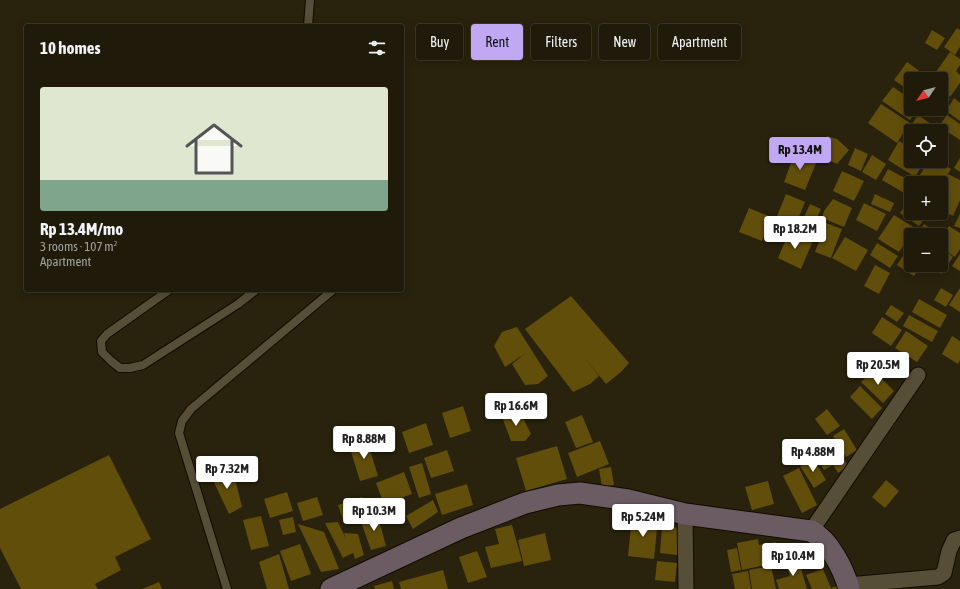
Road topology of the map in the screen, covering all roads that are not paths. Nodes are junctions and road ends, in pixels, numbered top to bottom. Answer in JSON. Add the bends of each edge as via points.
{"nodes":[{"id":1,"x":310,"y":0,"type":"edge"},
{"id":2,"x":308,"y":24,"type":"edge"},
{"id":3,"x":166,"y":292,"type":"edge"},
{"id":4,"x":253,"y":292,"type":"edge"},
{"id":5,"x":331,"y":292,"type":"edge"},
{"id":6,"x":918,"y":375,"type":"dead end"},
{"id":7,"x":685,"y":514,"type":"junction"},
{"id":8,"x":812,"y":531,"type":"junction"},
{"id":9,"x":960,"y":538,"type":"edge"},
{"id":10,"x":361,"y":582,"type":"edge"},
{"id":11,"x":848,"y":587,"type":"edge"},
{"id":12,"x":227,"y":589,"type":"edge"},
{"id":13,"x":331,"y":589,"type":"edge"},
{"id":14,"x":686,"y":589,"type":"edge"}],
"edges":[{"from":1,"to":2,"type":"lane"},
{"from":3,"to":4,"type":"lane","via":[[107,334],[101,342],[102,352],[120,368],[144,365]]},
{"from":5,"to":12,"type":"lane","via":[[191,409],[182,421],[179,433]]},
{"from":6,"to":8,"type":"street"},
{"from":7,"to":8,"type":"street"},
{"from":7,"to":10,"type":"street","via":[[628,500],[580,493],[558,495],[525,503],[461,528]]},
{"from":7,"to":14,"type":"street"},
{"from":8,"to":11,"type":"street","via":[[832,550]]},
{"from":9,"to":11,"type":"street","via":[[954,540],[944,573],[938,577]]},
{"from":10,"to":13,"type":"street"}]}
